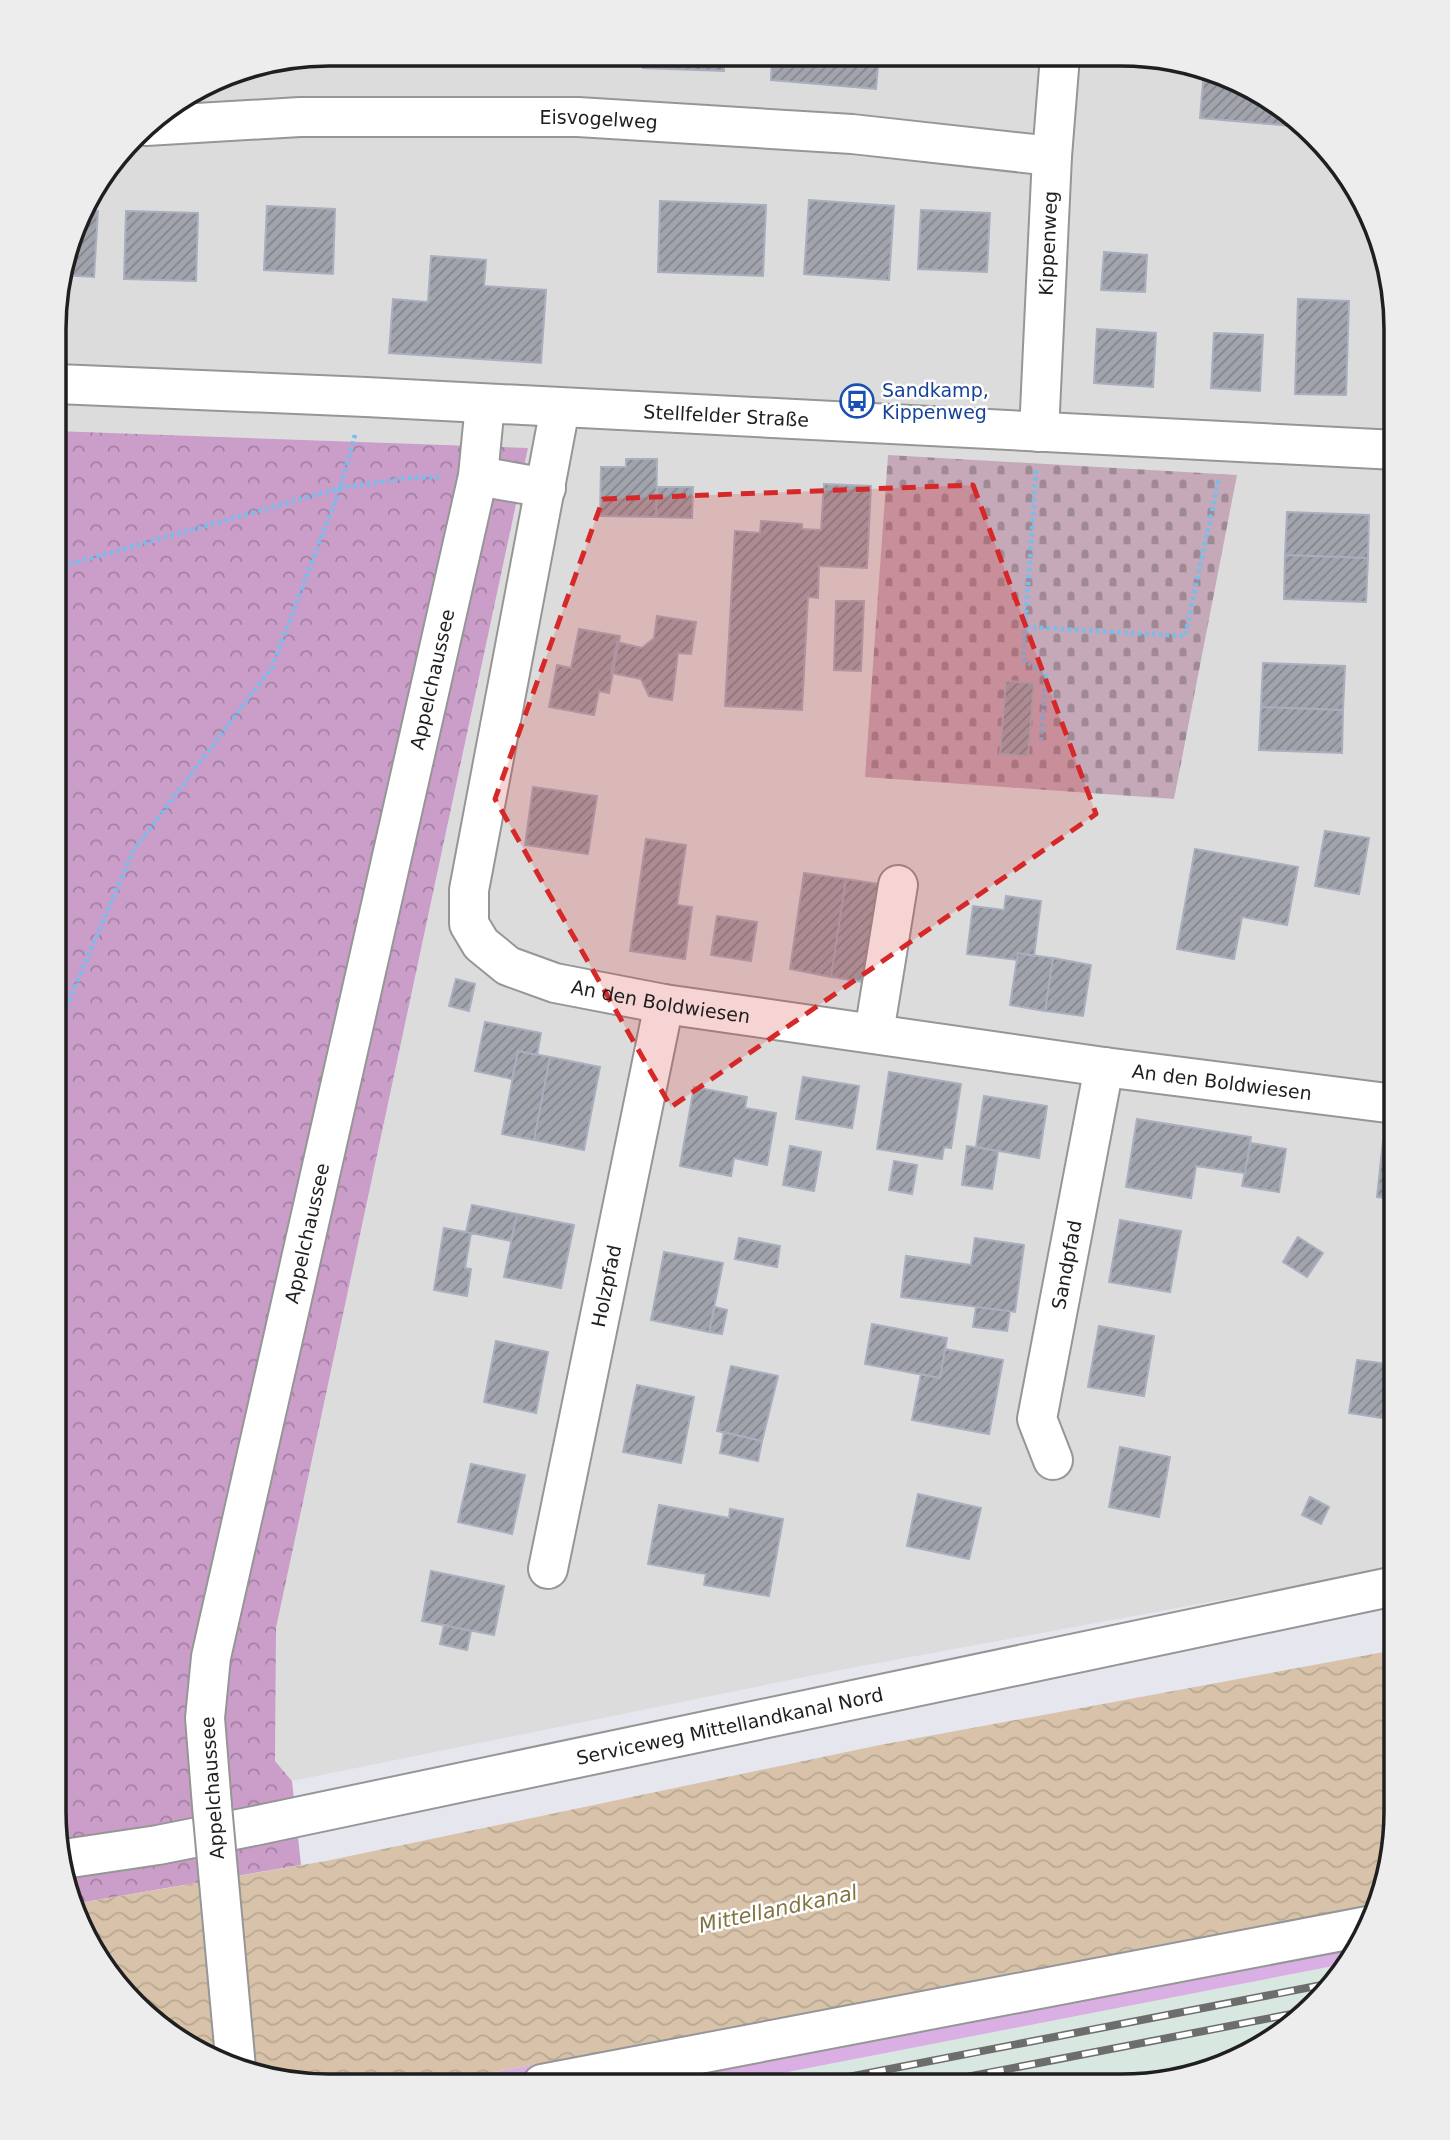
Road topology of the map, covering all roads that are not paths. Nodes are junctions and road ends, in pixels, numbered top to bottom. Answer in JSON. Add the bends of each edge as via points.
{"nodes":[{"id":1,"x":1059,"y":66,"type":"edge"},
{"id":2,"x":165,"y":125,"type":"edge"},
{"id":3,"x":1052,"y":156,"type":"junction"},
{"id":4,"x":66,"y":384,"type":"edge"},
{"id":5,"x":485,"y":404,"type":"junction"},
{"id":6,"x":560,"y":408,"type":"junction"},
{"id":7,"x":1039,"y":432,"type":"junction"},
{"id":8,"x":1384,"y":449,"type":"edge"},
{"id":9,"x":478,"y":476,"type":"junction"},
{"id":10,"x":546,"y":488,"type":"junction"},
{"id":11,"x":898,"y":885,"type":"dead end"},
{"id":12,"x":664,"y":1004,"type":"junction"},
{"id":13,"x":874,"y":1033,"type":"junction"},
{"id":14,"x":1104,"y":1067,"type":"junction"},
{"id":15,"x":1384,"y":1103,"type":"edge"},
{"id":16,"x":1052,"y":1460,"type":"dead end"},
{"id":17,"x":548,"y":1569,"type":"dead end"},
{"id":18,"x":1384,"y":1588,"type":"edge"},
{"id":19,"x":71,"y":1858,"type":"edge"},
{"id":20,"x":1355,"y":1928,"type":"edge"},
{"id":21,"x":235,"y":2056,"type":"edge"},
{"id":22,"x":594,"y":2074,"type":"edge"}],
"edges":[{"from":1,"to":3,"type":"street","name":"Kippenweg"},
{"from":2,"to":3,"type":"street","name":"Eisvogelweg","via":[[300,117],[578,117],[852,134]]},
{"from":3,"to":7,"type":"street","name":"Kippenweg"},
{"from":4,"to":5,"type":"street","name":"Stellfelder Straße"},
{"from":5,"to":6,"type":"street","name":"Stellfelder Straße"},
{"from":5,"to":9,"type":"street","name":"Appelchaussee"},
{"from":6,"to":7,"type":"street","name":"Stellfelder Straße"},
{"from":6,"to":10,"type":"street","name":"An den Boldwiesen"},
{"from":7,"to":8,"type":"street","name":"Stellfelder Straße"},
{"from":9,"to":10,"type":"street"},
{"from":9,"to":21,"type":"street","name":"Appelchaussee","bridge":true,"via":[[211,1657],[205,1718]]},
{"from":10,"to":12,"type":"street","name":"An den Boldwiesen","via":[[469,890],[469,924],[481,944],[508,966],[555,983]]},
{"from":11,"to":13,"type":"street"},
{"from":12,"to":13,"type":"street","name":"An den Boldwiesen"},
{"from":12,"to":17,"type":"street","name":"Holzpfad"},
{"from":13,"to":14,"type":"street","name":"An den Boldwiesen"},
{"from":14,"to":15,"type":"street","name":"An den Boldwiesen"},
{"from":14,"to":16,"type":"street","name":"Sandpfad","via":[[1037,1419]]},
{"from":18,"to":19,"type":"street","name":"Serviceweg Mittellandkanal Nord","via":[[242,1828]]},
{"from":20,"to":22,"type":"street"}]}
